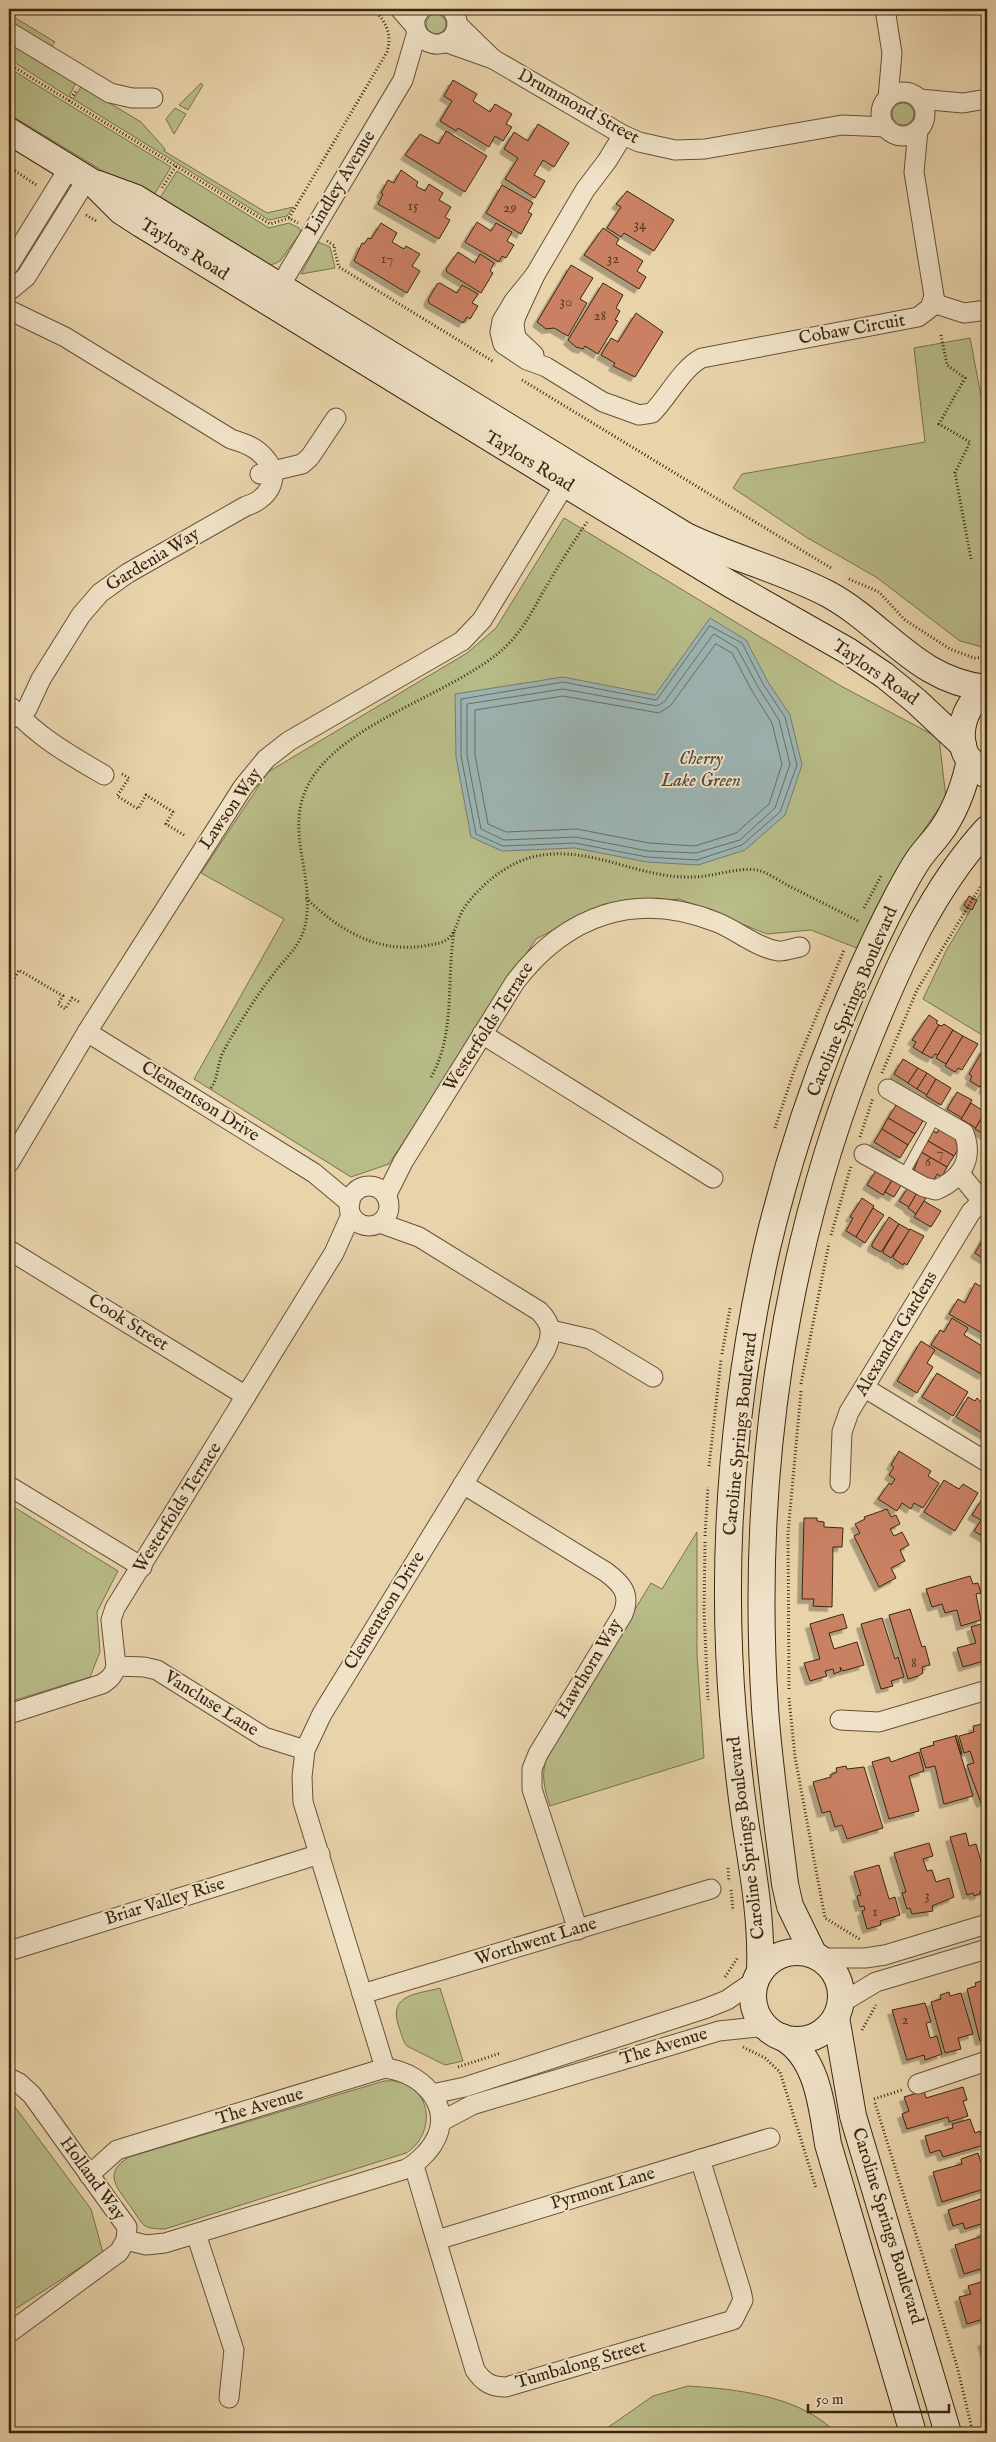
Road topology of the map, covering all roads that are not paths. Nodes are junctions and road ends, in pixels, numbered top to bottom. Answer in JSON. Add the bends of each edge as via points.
{"nodes":[{"id":1,"x":400,"y":9,"type":"edge"},
{"id":2,"x":885,"y":9,"type":"edge"},
{"id":3,"x":455,"y":14,"type":"edge"},
{"id":4,"x":418,"y":22,"type":"edge"},
{"id":5,"x":9,"y":32,"type":"edge"},
{"id":6,"x":441,"y":43,"type":"junction"},
{"id":7,"x":892,"y":53,"type":"junction"},
{"id":8,"x":493,"y":59,"type":"junction"},
{"id":9,"x":403,"y":80,"type":"junction"},
{"id":10,"x":916,"y":97,"type":"junction"},
{"id":11,"x":152,"y":98,"type":"dead end"},
{"id":12,"x":987,"y":99,"type":"edge"},
{"id":13,"x":886,"y":100,"type":"junction"},
{"id":14,"x":963,"y":103,"type":"junction"},
{"id":15,"x":842,"y":125,"type":"junction"},
{"id":16,"x":920,"y":127,"type":"junction"},
{"id":17,"x":889,"y":130,"type":"junction"},
{"id":18,"x":9,"y":131,"type":"edge"},
{"id":19,"x":618,"y":132,"type":"junction"},
{"id":20,"x":914,"y":172,"type":"junction"},
{"id":21,"x":83,"y":176,"type":"junction"},
{"id":22,"x":9,"y":265,"type":"edge"},
{"id":23,"x":9,"y":290,"type":"edge"},
{"id":24,"x":275,"y":294,"type":"junction"},
{"id":25,"x":9,"y":296,"type":"edge"},
{"id":26,"x":933,"y":303,"type":"junction"},
{"id":27,"x":9,"y":310,"type":"edge"},
{"id":28,"x":987,"y":310,"type":"edge"},
{"id":29,"x":65,"y":337,"type":"junction"},
{"id":30,"x":336,"y":418,"type":"dead end"},
{"id":31,"x":265,"y":472,"type":"junction"},
{"id":32,"x":565,"y":484,"type":"junction"},
{"id":33,"x":987,"y":688,"type":"edge"},
{"id":34,"x":12,"y":714,"type":"edge"},
{"id":35,"x":973,"y":760,"type":"edge"},
{"id":36,"x":104,"y":775,"type":"road end"},
{"id":37,"x":987,"y":829,"type":"edge"},
{"id":38,"x":800,"y":947,"type":"dead end"},
{"id":39,"x":86,"y":1032,"type":"junction"},
{"id":40,"x":482,"y":1034,"type":"junction"},
{"id":41,"x":881,"y":1086,"type":"road end"},
{"id":42,"x":936,"y":1116,"type":"junction"},
{"id":43,"x":858,"y":1152,"type":"road end"},
{"id":44,"x":9,"y":1162,"type":"edge"},
{"id":45,"x":960,"y":1174,"type":"junction"},
{"id":46,"x":903,"y":1176,"type":"junction"},
{"id":47,"x":713,"y":1178,"type":"dead end"},
{"id":48,"x":985,"y":1201,"type":"edge"},
{"id":49,"x":369,"y":1206,"type":"junction"},
{"id":50,"x":9,"y":1250,"type":"edge"},
{"id":51,"x":551,"y":1330,"type":"junction"},
{"id":52,"x":652,"y":1377,"type":"dead end"},
{"id":53,"x":864,"y":1388,"type":"junction"},
{"id":54,"x":246,"y":1396,"type":"junction"},
{"id":55,"x":987,"y":1462,"type":"edge"},
{"id":56,"x":840,"y":1483,"type":"dead end"},
{"id":57,"x":463,"y":1484,"type":"junction"},
{"id":58,"x":9,"y":1486,"type":"edge"},
{"id":59,"x":142,"y":1567,"type":"junction"},
{"id":60,"x":116,"y":1666,"type":"junction"},
{"id":61,"x":987,"y":1690,"type":"edge"},
{"id":62,"x":9,"y":1714,"type":"edge"},
{"id":63,"x":840,"y":1720,"type":"dead end"},
{"id":64,"x":305,"y":1750,"type":"junction"},
{"id":65,"x":320,"y":1854,"type":"junction"},
{"id":66,"x":710,"y":1889,"type":"dead end"},
{"id":67,"x":987,"y":1924,"type":"edge"},
{"id":68,"x":578,"y":1930,"type":"junction"},
{"id":69,"x":987,"y":1949,"type":"edge"},
{"id":70,"x":9,"y":1951,"type":"edge"},
{"id":71,"x":817,"y":1957,"type":"junction"},
{"id":72,"x":758,"y":1976,"type":"junction"},
{"id":73,"x":362,"y":1994,"type":"junction"},
{"id":74,"x":838,"y":2010,"type":"junction"},
{"id":75,"x":778,"y":2035,"type":"junction"},
{"id":76,"x":987,"y":2063,"type":"edge"},
{"id":77,"x":385,"y":2068,"type":"junction"},
{"id":78,"x":9,"y":2078,"type":"edge"},
{"id":79,"x":918,"y":2084,"type":"road end"},
{"id":80,"x":432,"y":2094,"type":"junction"},
{"id":81,"x":442,"y":2121,"type":"junction"},
{"id":82,"x":770,"y":2138,"type":"dead end"},
{"id":83,"x":700,"y":2159,"type":"junction"},
{"id":84,"x":414,"y":2166,"type":"junction"},
{"id":85,"x":89,"y":2175,"type":"junction"},
{"id":86,"x":196,"y":2234,"type":"junction"},
{"id":87,"x":126,"y":2240,"type":"junction"},
{"id":88,"x":437,"y":2240,"type":"junction"},
{"id":89,"x":9,"y":2333,"type":"edge"},
{"id":90,"x":228,"y":2398,"type":"dead end"},
{"id":91,"x":913,"y":2433,"type":"edge"},
{"id":92,"x":948,"y":2433,"type":"edge"}],
"edges":[{"from":1,"to":4,"type":"street","name":"Drummond Street"},
{"from":2,"to":7,"type":"street"},
{"from":3,"to":6,"type":"street","name":"Lindley Avenue","via":[[454,35]]},
{"from":3,"to":8,"type":"street","name":"Drummond Street"},
{"from":4,"to":6,"type":"street","name":"Drummond Street","via":[[425,41]]},
{"from":4,"to":9,"type":"street","name":"Lindley Avenue"},
{"from":5,"to":11,"type":"street","via":[[110,93]]},
{"from":6,"to":8,"type":"street","name":"Drummond Street"},
{"from":6,"to":9,"type":"street","name":"Lindley Avenue"},
{"from":7,"to":10,"type":"street"},
{"from":7,"to":13,"type":"street"},
{"from":8,"to":19,"type":"street","name":"Drummond Street"},
{"from":9,"to":24,"type":"street","name":"Lindley Avenue"},
{"from":10,"to":13,"type":"street","via":[[900,92]]},
{"from":10,"to":14,"type":"street"},
{"from":10,"to":16,"type":"street","via":[[925,111]]},
{"from":12,"to":14,"type":"street"},
{"from":13,"to":15,"type":"street","name":"Drummond Street"},
{"from":13,"to":17,"type":"street","via":[[881,115]]},
{"from":14,"to":16,"type":"street"},
{"from":15,"to":17,"type":"street","name":"Drummond Street"},
{"from":15,"to":19,"type":"street","name":"Drummond Street","via":[[688,150],[650,146]]},
{"from":16,"to":17,"type":"street","via":[[906,135]]},
{"from":16,"to":20,"type":"street"},
{"from":17,"to":20,"type":"street"},
{"from":18,"to":21,"type":"main road","name":"Taylors Road"},
{"from":19,"to":26,"type":"street","name":"Cobaw Circuit","via":[[598,156],[585,190],[535,275],[516,316],[514,331],[520,344],[546,367],[603,402],[645,415],[652,413],[688,367],[702,358],[910,320],[926,314]]},
{"from":20,"to":26,"type":"street","via":[[934,286]]},
{"from":21,"to":22,"type":"street"},
{"from":21,"to":23,"type":"street","via":[[26,277]]},
{"from":21,"to":24,"type":"main road","name":"Taylors Road","via":[[151,207]]},
{"from":21,"to":24,"type":"main road","name":"Taylors Road","via":[[121,211]]},
{"from":24,"to":32,"type":"main road","name":"Taylors Road"},
{"from":24,"to":33,"type":"main road","name":"Taylors Road","via":[[686,536],[772,568],[827,594],[860,614],[904,653],[931,671],[955,682]]},
{"from":25,"to":29,"type":"street"},
{"from":26,"to":28,"type":"street","via":[[964,313]]},
{"from":27,"to":29,"type":"street"},
{"from":29,"to":31,"type":"street","via":[[231,439],[258,451],[266,459]]},
{"from":30,"to":31,"type":"street","via":[[302,464]]},
{"from":31,"to":34,"type":"street","name":"Gardenia Way","via":[[273,477],[259,502],[246,506],[128,573],[100,593],[81,615],[41,679],[33,701]]},
{"from":32,"to":35,"type":"main road","name":"Taylors Road","via":[[856,656],[916,701]]},
{"from":32,"to":39,"type":"street","name":"Lawson Way","via":[[482,620],[462,641],[288,741],[266,759],[243,787]]},
{"from":33,"to":35,"type":"main road","name":"Caroline Springs Boulevard","via":[[974,698],[965,712],[961,729]]},
{"from":34,"to":36,"type":"street","name":"Gardenia Way","via":[[53,745]]},
{"from":35,"to":72,"type":"main road","name":"Caroline Springs Boulevard","via":[[950,817],[902,886],[866,959],[831,1042],[788,1170],[752,1323],[733,1475],[729,1664],[737,1766],[758,1901]]},
{"from":37,"to":71,"type":"main road","name":"Caroline Springs Boulevard","via":[[935,897],[884,1001],[854,1076],[812,1207],[789,1305],[778,1370],[764,1509],[762,1634],[765,1710],[785,1884],[790,1906]]},
{"from":38,"to":40,"type":"street","name":"Westerfolds Terrace","via":[[779,951],[753,942],[718,923],[673,910],[636,909],[612,913],[588,921],[556,939],[531,961]]},
{"from":39,"to":44,"type":"street","name":"Lawson Way"},
{"from":39,"to":49,"type":"street","name":"Clementson Drive"},
{"from":40,"to":47,"type":"street"},
{"from":40,"to":49,"type":"street","name":"Westerfolds Terrace","via":[[402,1162]]},
{"from":41,"to":42,"type":"street"},
{"from":42,"to":45,"type":"street","via":[[964,1133],[968,1156]]},
{"from":42,"to":46,"type":"lane"},
{"from":43,"to":46,"type":"street"},
{"from":45,"to":46,"type":"street","via":[[936,1190]]},
{"from":45,"to":48,"type":"street"},
{"from":48,"to":53,"type":"street","name":"Alexandra Gardens","via":[[971,1212]]},
{"from":49,"to":51,"type":"street","name":"Clementson Drive","via":[[539,1311]]},
{"from":49,"to":54,"type":"street","name":"Westerfolds Terrace","via":[[334,1253]]},
{"from":50,"to":54,"type":"street","name":"Cook Street"},
{"from":51,"to":52,"type":"street","via":[[590,1339]]},
{"from":51,"to":57,"type":"street","name":"Clementson Drive","via":[[545,1351]]},
{"from":53,"to":55,"type":"street"},
{"from":53,"to":56,"type":"street","name":"Alexandra Gardens","via":[[849,1412],[842,1432]]},
{"from":54,"to":59,"type":"street","name":"Westerfolds Terrace"},
{"from":57,"to":64,"type":"street","name":"Clementson Drive","via":[[322,1714]]},
{"from":57,"to":68,"type":"street","name":"Hawthorn Way","via":[[606,1572],[621,1584],[626,1593],[623,1614],[532,1769],[532,1789]]},
{"from":58,"to":59,"type":"street"},
{"from":59,"to":60,"type":"street","name":"Westerfolds Terrace","via":[[115,1608],[111,1620]]},
{"from":60,"to":62,"type":"street","via":[[110,1680],[102,1684]]},
{"from":60,"to":64,"type":"street","name":"Vancluse Lane","via":[[157,1670],[264,1736]]},
{"from":61,"to":63,"type":"street","via":[[879,1722]]},
{"from":64,"to":65,"type":"street","name":"Clementson Drive","via":[[303,1802]]},
{"from":65,"to":70,"type":"street","name":"Briar Valley Rise"},
{"from":65,"to":73,"type":"street","name":"Clementson Drive"},
{"from":66,"to":68,"type":"street","name":"Worthwent Lane"},
{"from":67,"to":71,"type":"street","via":[[870,1958]]},
{"from":68,"to":73,"type":"street","name":"Worthwent Lane"},
{"from":69,"to":74,"type":"street","via":[[876,1982]]},
{"from":71,"to":72,"type":"main road","via":[[796,1952],[778,1956]]},
{"from":71,"to":74,"type":"main road","via":[[830,1966],[837,1977],[841,1990]]},
{"from":72,"to":75,"type":"main road","via":[[753,1995],[755,2010],[762,2023]]},
{"from":72,"to":80,"type":"street","name":"The Avenue","via":[[726,2000],[707,2008],[465,2087]]},
{"from":73,"to":77,"type":"street","name":"Clementson Drive"},
{"from":74,"to":75,"type":"main road","via":[[828,2027],[807,2039]]},
{"from":74,"to":92,"type":"main road","name":"Caroline Springs Boulevard","via":[[853,2116]]},
{"from":75,"to":81,"type":"street","name":"The Avenue","via":[[757,2027],[719,2031],[472,2105]]},
{"from":75,"to":91,"type":"main road","name":"Caroline Springs Boulevard","via":[[792,2042],[803,2056],[819,2095],[830,2153]]},
{"from":76,"to":79,"type":"street"},
{"from":77,"to":80,"type":"street","via":[[414,2076]]},
{"from":77,"to":85,"type":"street","name":"The Avenue","via":[[117,2150]]},
{"from":78,"to":85,"type":"street","name":"Holland Way","via":[[32,2095]]},
{"from":80,"to":81,"type":"street"},
{"from":81,"to":84,"type":"street","via":[[438,2136]]},
{"from":82,"to":83,"type":"street","name":"Pyrmont Lane"},
{"from":83,"to":88,"type":"street","name":"Pyrmont Lane"},
{"from":83,"to":88,"type":"street","name":"Tumbalong Street","via":[[743,2300],[733,2320],[720,2325],[506,2387],[496,2387],[480,2378],[476,2370]]},
{"from":84,"to":86,"type":"street"},
{"from":84,"to":88,"type":"street","name":"Tumbalong Street"},
{"from":85,"to":87,"type":"street","name":"Holland Way","via":[[126,2227]]},
{"from":86,"to":87,"type":"street","via":[[146,2246]]},
{"from":86,"to":90,"type":"street","via":[[234,2350]]},
{"from":87,"to":89,"type":"street","name":"Holland Way","via":[[119,2252]]}]}
